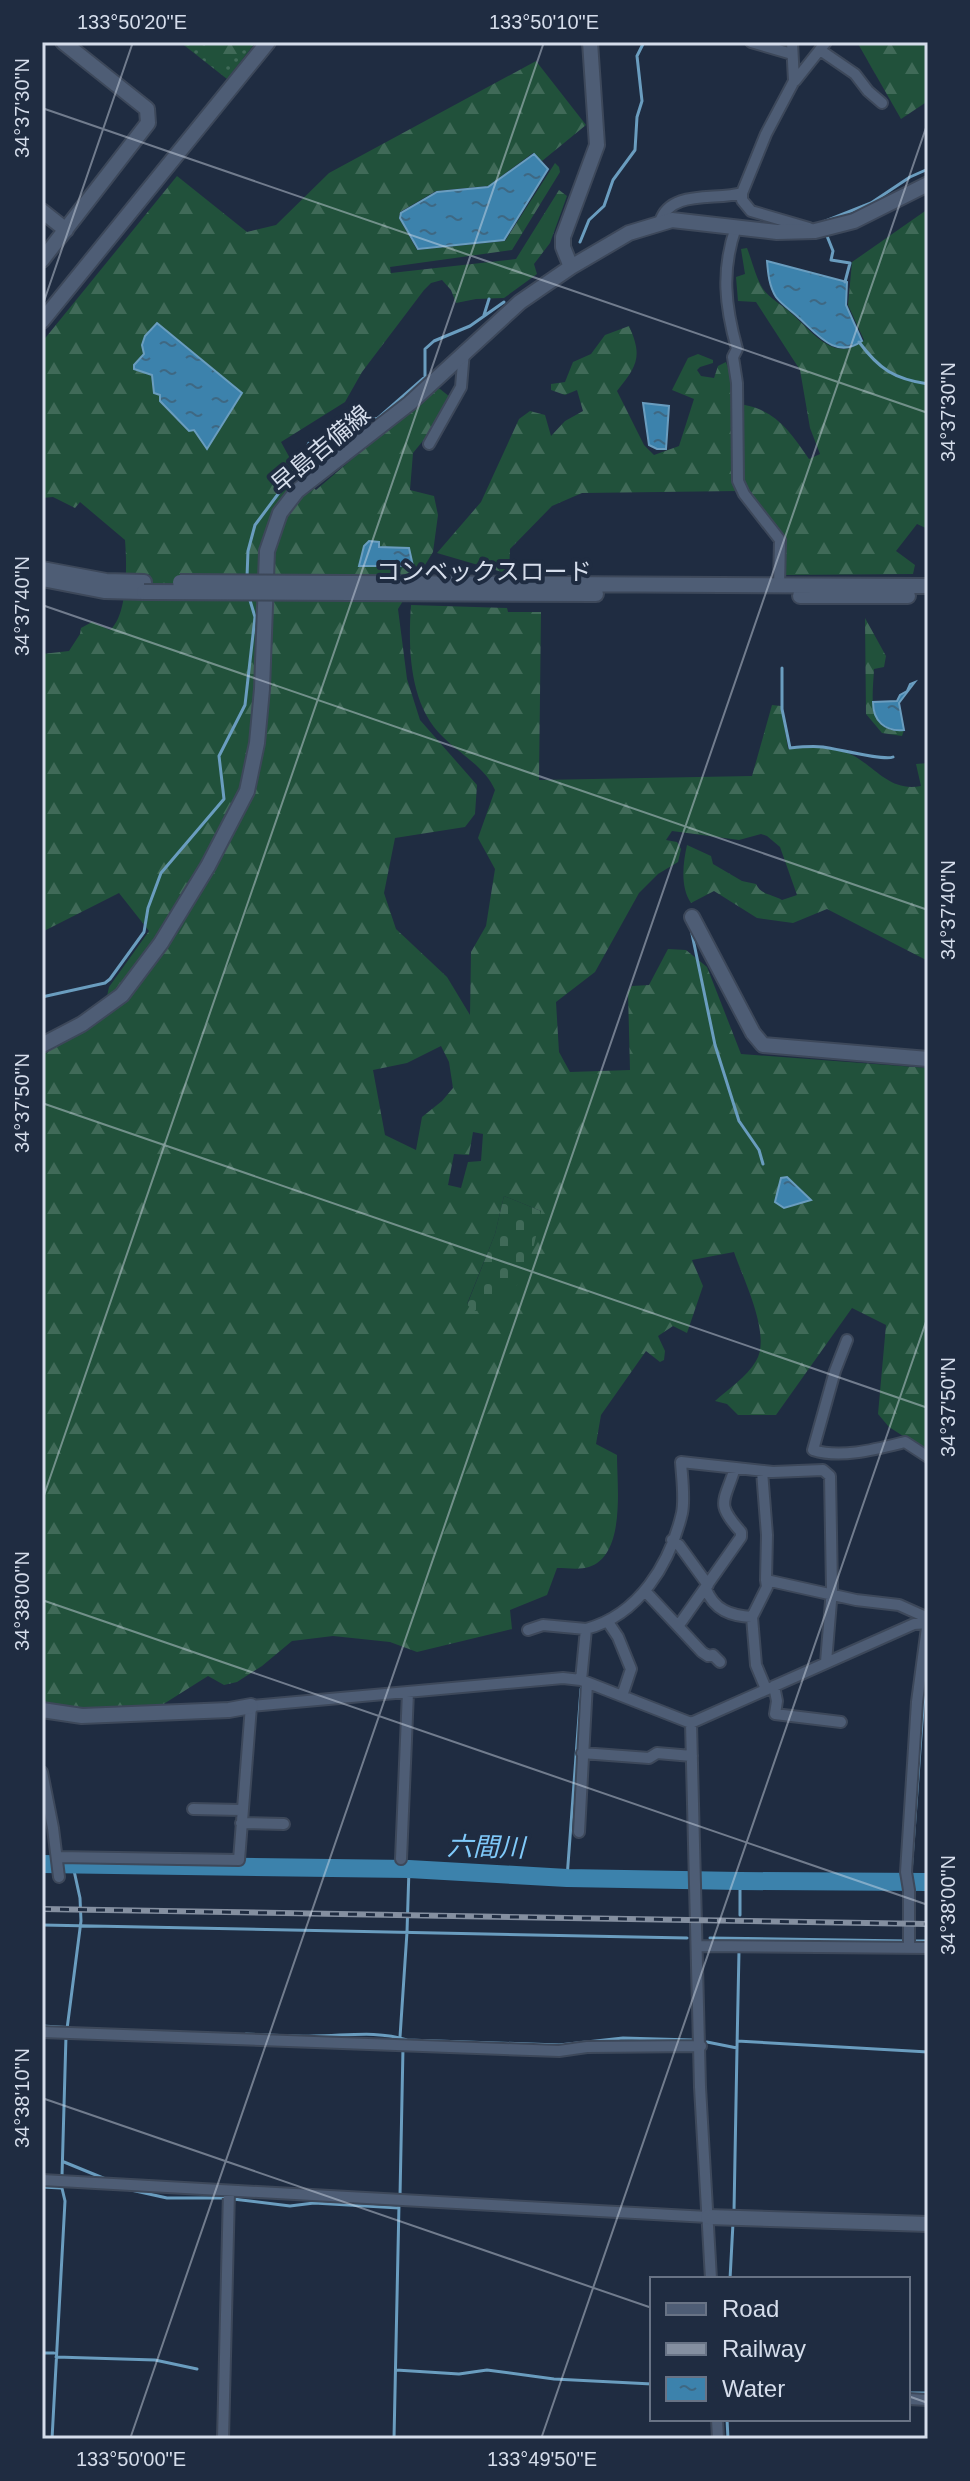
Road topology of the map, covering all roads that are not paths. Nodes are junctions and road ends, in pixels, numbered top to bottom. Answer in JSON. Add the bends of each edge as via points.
{"nodes":[{"id":1,"x":63,"y":42,"type":"edge"},
{"id":2,"x":268,"y":42,"type":"edge"},
{"id":3,"x":590,"y":42,"type":"edge"},
{"id":4,"x":751,"y":42,"type":"edge"},
{"id":5,"x":792,"y":42,"type":"edge"},
{"id":6,"x":823,"y":46,"type":"edge"},
{"id":7,"x":792,"y":54,"type":"junction"},
{"id":8,"x":792,"y":85,"type":"junction"},
{"id":9,"x":882,"y":103,"type":"dead end"},
{"id":10,"x":928,"y":184,"type":"edge"},
{"id":11,"x":742,"y":193,"type":"junction"},
{"id":12,"x":42,"y":211,"type":"edge"},
{"id":13,"x":660,"y":222,"type":"junction"},
{"id":14,"x":736,"y":227,"type":"junction"},
{"id":15,"x":66,"y":230,"type":"junction"},
{"id":16,"x":815,"y":231,"type":"junction"},
{"id":17,"x":42,"y":260,"type":"edge"},
{"id":18,"x":571,"y":267,"type":"junction"},
{"id":19,"x":42,"y":321,"type":"edge"},
{"id":20,"x":464,"y":351,"type":"junction"},
{"id":21,"x":429,"y":444,"type":"dead end"},
{"id":22,"x":42,"y":569,"type":"edge"},
{"id":23,"x":42,"y":579,"type":"edge"},
{"id":24,"x":779,"y":586,"type":"junction"},
{"id":25,"x":928,"y":586,"type":"edge"},
{"id":26,"x":144,"y":587,"type":"junction"},
{"id":27,"x":351,"y":588,"type":"junction"},
{"id":28,"x":928,"y":596,"type":"edge"},
{"id":29,"x":692,"y":917,"type":"dead end"},
{"id":30,"x":42,"y":1045,"type":"edge"},
{"id":31,"x":928,"y":1059,"type":"edge"},
{"id":32,"x":847,"y":1340,"type":"dead end"},
{"id":33,"x":827,"y":1454,"type":"junction"},
{"id":34,"x":928,"y":1457,"type":"edge"},
{"id":35,"x":735,"y":1468,"type":"junction"},
{"id":36,"x":762,"y":1471,"type":"junction"},
{"id":37,"x":830,"y":1476,"type":"junction"},
{"id":38,"x":672,"y":1540,"type":"junction"},
{"id":39,"x":766,"y":1580,"type":"junction"},
{"id":40,"x":707,"y":1587,"type":"junction"},
{"id":41,"x":645,"y":1591,"type":"junction"},
{"id":42,"x":832,"y":1595,"type":"junction"},
{"id":43,"x":752,"y":1617,"type":"junction"},
{"id":44,"x":927,"y":1621,"type":"edge"},
{"id":45,"x":608,"y":1622,"type":"junction"},
{"id":46,"x":679,"y":1625,"type":"junction"},
{"id":47,"x":586,"y":1629,"type":"junction"},
{"id":48,"x":528,"y":1630,"type":"dead end"},
{"id":49,"x":720,"y":1662,"type":"dead end"},
{"id":50,"x":826,"y":1662,"type":"junction"},
{"id":51,"x":584,"y":1682,"type":"junction"},
{"id":52,"x":770,"y":1688,"type":"junction"},
{"id":53,"x":408,"y":1692,"type":"junction"},
{"id":54,"x":622,"y":1696,"type":"junction"},
{"id":55,"x":251,"y":1706,"type":"junction"},
{"id":56,"x":42,"y":1710,"type":"edge"},
{"id":57,"x":841,"y":1722,"type":"dead end"},
{"id":58,"x":691,"y":1723,"type":"junction"},
{"id":59,"x":582,"y":1753,"type":"junction"},
{"id":60,"x":692,"y":1756,"type":"junction"},
{"id":61,"x":42,"y":1772,"type":"edge"},
{"id":62,"x":193,"y":1809,"type":"dead end"},
{"id":63,"x":241,"y":1810,"type":"junction"},
{"id":64,"x":241,"y":1823,"type":"junction"},
{"id":65,"x":284,"y":1824,"type":"dead end"},
{"id":66,"x":579,"y":1832,"type":"dead end"},
{"id":67,"x":58,"y":1857,"type":"junction"},
{"id":68,"x":401,"y":1859,"type":"dead end"},
{"id":69,"x":59,"y":1877,"type":"dead end"},
{"id":70,"x":909,"y":1943,"type":"junction"},
{"id":71,"x":698,"y":1946,"type":"junction"},
{"id":72,"x":928,"y":1948,"type":"edge"},
{"id":73,"x":42,"y":2032,"type":"edge"},
{"id":74,"x":701,"y":2046,"type":"junction"},
{"id":75,"x":42,"y":2180,"type":"edge"},
{"id":76,"x":229,"y":2196,"type":"junction"},
{"id":77,"x":708,"y":2217,"type":"junction"},
{"id":78,"x":928,"y":2224,"type":"edge"},
{"id":79,"x":711,"y":2277,"type":"edge"},
{"id":80,"x":223,"y":2439,"type":"edge"}],
"edges":[{"from":1,"to":15,"type":"street","via":[[149,115]]},
{"from":2,"to":19,"type":"street"},
{"from":3,"to":18,"type":"street","via":[[597,145],[563,237]]},
{"from":4,"to":7,"type":"street"},
{"from":5,"to":7,"type":"street"},
{"from":6,"to":8,"type":"street"},
{"from":6,"to":9,"type":"street"},
{"from":7,"to":8,"type":"street"},
{"from":8,"to":11,"type":"street"},
{"from":10,"to":16,"type":"street","name":"早島吉備線","via":[[854,221]]},
{"from":11,"to":13,"type":"street","via":[[689,198],[666,209]]},
{"from":11,"to":16,"type":"street","via":[[751,211]]},
{"from":12,"to":15,"type":"street"},
{"from":13,"to":14,"type":"street","name":"早島吉備線"},
{"from":13,"to":18,"type":"street","name":"早島吉備線","via":[[629,233]]},
{"from":14,"to":16,"type":"street","name":"早島吉備線"},
{"from":14,"to":24,"type":"street","via":[[726,253],[727,311],[737,349],[733,357],[738,481],[780,540]]},
{"from":15,"to":17,"type":"street"},
{"from":18,"to":20,"type":"street","name":"早島吉備線"},
{"from":20,"to":21,"type":"street","via":[[461,387]]},
{"from":20,"to":30,"type":"street","name":"早島吉備線","via":[[410,403],[297,491],[280,513],[267,551],[262,689],[247,791],[161,943],[122,995]]},
{"from":22,"to":26,"type":"street","name":"コンベックスロード"},
{"from":23,"to":26,"type":"street","name":"コンベックスロード","via":[[104,591]]},
{"from":24,"to":25,"type":"street","name":"コンベックスロード"},
{"from":24,"to":27,"type":"street","name":"コンベックスロード"},
{"from":26,"to":27,"type":"street","name":"コンベックスロード","bridge":true},
{"from":27,"to":28,"type":"street","name":"コンベックスロード"},
{"from":29,"to":31,"type":"street","via":[[763,1045]]},
{"from":32,"to":33,"type":"street","via":[[813,1450]]},
{"from":33,"to":34,"type":"street","via":[[905,1442]]},
{"from":33,"to":37,"type":"street"},
{"from":35,"to":36,"type":"street"},
{"from":35,"to":38,"type":"street","via":[[681,1462],[683,1511]]},
{"from":35,"to":40,"type":"street","via":[[723,1506],[741,1537]]},
{"from":36,"to":37,"type":"street","via":[[823,1470]]},
{"from":36,"to":39,"type":"street"},
{"from":37,"to":42,"type":"street"},
{"from":38,"to":40,"type":"street"},
{"from":38,"to":41,"type":"street"},
{"from":39,"to":42,"type":"street"},
{"from":39,"to":43,"type":"street"},
{"from":40,"to":43,"type":"street","via":[[713,1603],[727,1613]]},
{"from":40,"to":46,"type":"street"},
{"from":41,"to":45,"type":"street"},
{"from":41,"to":46,"type":"street"},
{"from":42,"to":44,"type":"street","via":[[899,1605]]},
{"from":42,"to":50,"type":"street"},
{"from":43,"to":52,"type":"street","via":[[756,1665]]},
{"from":44,"to":50,"type":"street"},
{"from":44,"to":70,"type":"street","via":[[906,1872]]},
{"from":45,"to":47,"type":"street"},
{"from":45,"to":54,"type":"street","via":[[631,1669]]},
{"from":46,"to":49,"type":"street","via":[[702,1652]]},
{"from":47,"to":48,"type":"street","via":[[543,1625]]},
{"from":47,"to":51,"type":"street"},
{"from":50,"to":52,"type":"street"},
{"from":51,"to":53,"type":"street","via":[[563,1678]]},
{"from":51,"to":54,"type":"street"},
{"from":51,"to":59,"type":"street"},
{"from":52,"to":57,"type":"street","via":[[777,1701],[775,1714]]},
{"from":52,"to":58,"type":"street"},
{"from":53,"to":55,"type":"street"},
{"from":53,"to":68,"type":"street"},
{"from":54,"to":58,"type":"street"},
{"from":55,"to":56,"type":"street","via":[[82,1716]]},
{"from":55,"to":63,"type":"street"},
{"from":58,"to":60,"type":"street"},
{"from":59,"to":60,"type":"street"},
{"from":59,"to":66,"type":"street"},
{"from":60,"to":71,"type":"street"},
{"from":61,"to":67,"type":"street"},
{"from":62,"to":63,"type":"street"},
{"from":63,"to":64,"type":"street"},
{"from":64,"to":65,"type":"street"},
{"from":64,"to":67,"type":"street","via":[[239,1860]]},
{"from":67,"to":69,"type":"street"},
{"from":70,"to":71,"type":"street"},
{"from":70,"to":72,"type":"street"},
{"from":71,"to":74,"type":"street"},
{"from":73,"to":74,"type":"street","via":[[559,2051]]},
{"from":74,"to":77,"type":"street"},
{"from":75,"to":76,"type":"street"},
{"from":76,"to":77,"type":"street"},
{"from":76,"to":80,"type":"street"},
{"from":77,"to":78,"type":"street"},
{"from":77,"to":79,"type":"street"}]}
